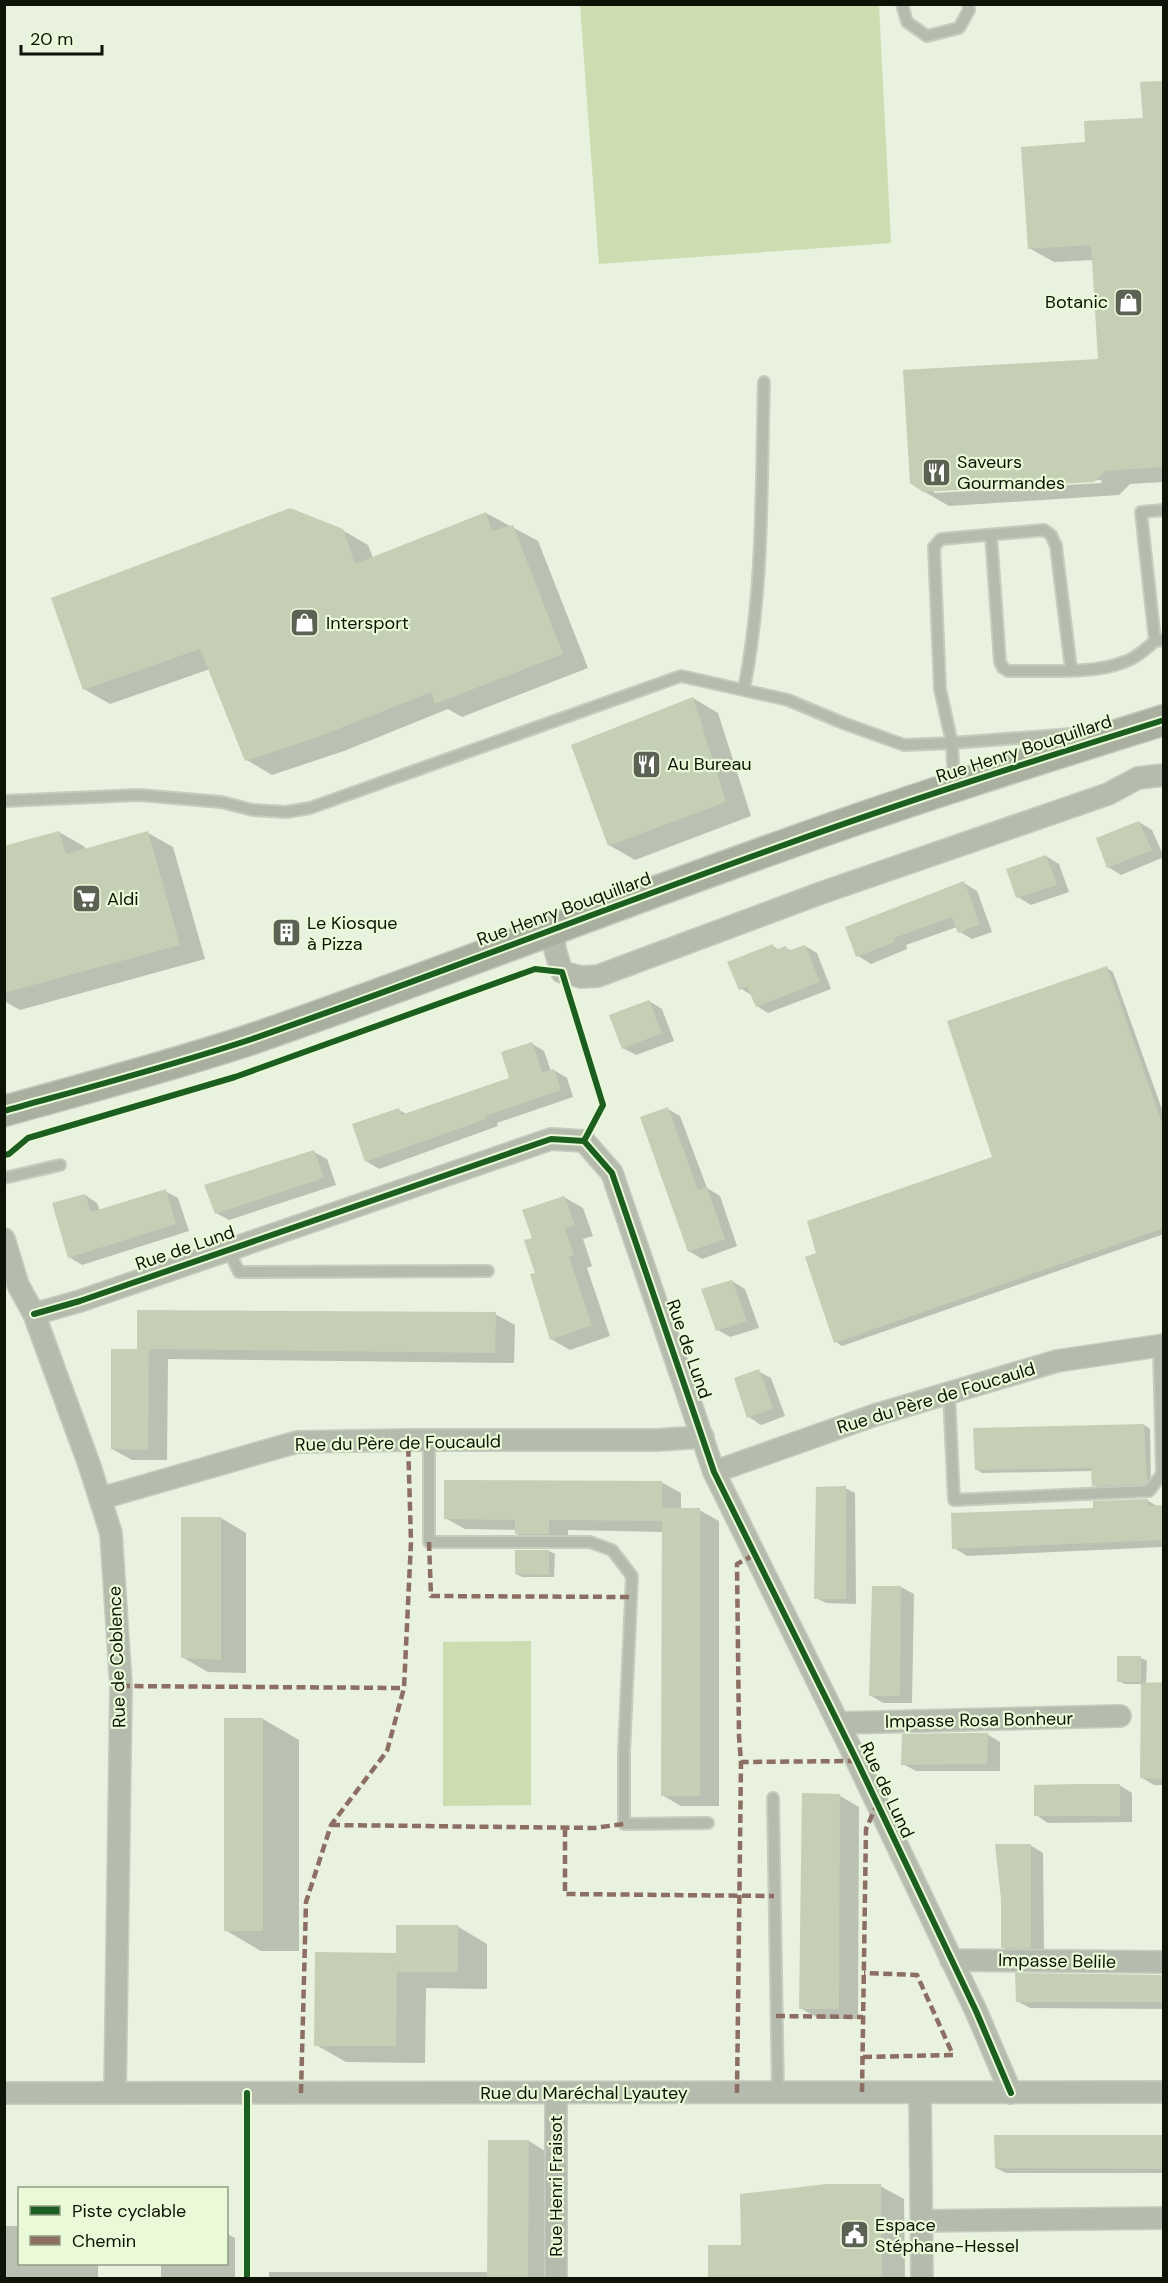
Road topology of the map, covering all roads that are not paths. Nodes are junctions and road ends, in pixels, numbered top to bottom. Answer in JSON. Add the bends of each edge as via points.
{"nodes":[{"id":1,"x":902,"y":4,"type":"edge"},
{"id":2,"x":968,"y":4,"type":"edge"},
{"id":3,"x":764,"y":382,"type":"dead end"},
{"id":4,"x":1164,"y":510,"type":"edge"},
{"id":5,"x":991,"y":535,"type":"junction"},
{"id":6,"x":1159,"y":640,"type":"edge"},
{"id":7,"x":1071,"y":669,"type":"junction"},
{"id":8,"x":744,"y":689,"type":"junction"},
{"id":9,"x":1164,"y":720,"type":"edge"},
{"id":10,"x":1164,"y":725,"type":"edge"},
{"id":11,"x":1133,"y":730,"type":"junction"},
{"id":12,"x":952,"y":743,"type":"junction"},
{"id":13,"x":1164,"y":775,"type":"edge"},
{"id":14,"x":954,"y":787,"type":"junction"},
{"id":15,"x":4,"y":801,"type":"edge"},
{"id":16,"x":553,"y":931,"type":"junction"},
{"id":17,"x":4,"y":1111,"type":"edge"},
{"id":18,"x":60,"y":1165,"type":"dead end"},
{"id":19,"x":4,"y":1178,"type":"edge"},
{"id":20,"x":4,"y":1239,"type":"edge"},
{"id":21,"x":228,"y":1249,"type":"junction"},
{"id":22,"x":488,"y":1271,"type":"dead end"},
{"id":23,"x":34,"y":1314,"type":"junction"},
{"id":24,"x":1161,"y":1346,"type":"edge"},
{"id":25,"x":949,"y":1393,"type":"junction"},
{"id":26,"x":702,"y":1437,"type":"junction"},
{"id":27,"x":429,"y":1440,"type":"junction"},
{"id":28,"x":714,"y":1472,"type":"junction"},
{"id":29,"x":102,"y":1498,"type":"junction"},
{"id":30,"x":1120,"y":1716,"type":"dead end"},
{"id":31,"x":839,"y":1724,"type":"junction"},
{"id":32,"x":773,"y":1798,"type":"dead end"},
{"id":33,"x":708,"y":1823,"type":"dead end"},
{"id":34,"x":951,"y":1960,"type":"junction"},
{"id":35,"x":1164,"y":1962,"type":"edge"},
{"id":36,"x":1164,"y":2092,"type":"edge"},
{"id":37,"x":4,"y":2093,"type":"edge"},
{"id":38,"x":115,"y":2093,"type":"junction"},
{"id":39,"x":556,"y":2093,"type":"junction"},
{"id":40,"x":778,"y":2093,"type":"junction"},
{"id":41,"x":920,"y":2093,"type":"junction"},
{"id":42,"x":1011,"y":2093,"type":"junction"},
{"id":43,"x":1164,"y":2218,"type":"edge"},
{"id":44,"x":922,"y":2221,"type":"junction"},
{"id":45,"x":556,"y":2278,"type":"edge"},
{"id":46,"x":922,"y":2278,"type":"edge"}],
"edges":[{"from":1,"to":2,"type":"lane","via":[[907,22],[927,36],[959,28],[969,10]]},
{"from":3,"to":8,"type":"lane","via":[[753,645]]},
{"from":4,"to":6,"type":"lane","via":[[1141,512]]},
{"from":5,"to":7,"type":"lane","via":[[1044,530],[1051,535],[1056,546]]},
{"from":5,"to":7,"type":"lane","via":[[1003,668]]},
{"from":5,"to":12,"type":"lane","via":[[940,539],[934,547],[940,689]]},
{"from":6,"to":7,"type":"lane","via":[[1124,663]]},
{"from":8,"to":12,"type":"lane","via":[[788,700],[904,745]]},
{"from":8,"to":15,"type":"lane","via":[[681,676],[665,680],[310,808],[286,812],[139,795]]},
{"from":9,"to":11,"type":"main road","name":"Rue Henry Bouquillard"},
{"from":10,"to":11,"type":"main road","name":"Rue Henry Bouquillard"},
{"from":11,"to":12,"type":"lane"},
{"from":11,"to":14,"type":"main road","name":"Rue Henry Bouquillard"},
{"from":12,"to":14,"type":"lane"},
{"from":13,"to":16,"type":"street","via":[[1138,778],[1108,794],[598,976],[562,972]]},
{"from":14,"to":16,"type":"main road","name":"Rue Henry Bouquillard"},
{"from":16,"to":17,"type":"main road","name":"Rue Henry Bouquillard","via":[[251,1039]]},
{"from":18,"to":19,"type":"lane"},
{"from":20,"to":23,"type":"street","name":"Rue de Coblence","via":[[18,1285]]},
{"from":21,"to":22,"type":"lane","via":[[238,1272]]},
{"from":21,"to":23,"type":"street","name":"Rue de Lund"},
{"from":21,"to":26,"type":"street","name":"Rue de Lund","via":[[551,1139],[584,1141],[612,1173]]},
{"from":23,"to":29,"type":"street","name":"Rue de Coblence"},
{"from":24,"to":25,"type":"street","name":"Rue du Père de Foucauld","via":[[1057,1361]]},
{"from":24,"to":25,"type":"lane","via":[[1162,1474],[1149,1491],[954,1500]]},
{"from":25,"to":28,"type":"street","name":"Rue du Père de Foucauld"},
{"from":26,"to":27,"type":"street","name":"Rue du Père de Foucauld"},
{"from":26,"to":28,"type":"street","name":"Rue de Lund"},
{"from":27,"to":29,"type":"street","name":"Rue du Père de Foucauld","via":[[297,1442]]},
{"from":27,"to":33,"type":"lane","via":[[429,1542],[590,1542],[612,1550],[632,1576],[624,1824]]},
{"from":28,"to":31,"type":"street","name":"Rue de Lund"},
{"from":29,"to":38,"type":"street","name":"Rue de Coblence","via":[[111,1533],[121,1686]]},
{"from":30,"to":31,"type":"street","name":"Impasse Rosa Bonheur"},
{"from":31,"to":34,"type":"street","name":"Rue de Lund"},
{"from":32,"to":40,"type":"lane"},
{"from":34,"to":35,"type":"street","name":"Impasse Belile"},
{"from":34,"to":42,"type":"street","name":"Rue de Lund"},
{"from":36,"to":42,"type":"street","name":"Rue du Maréchal Lyautey"},
{"from":37,"to":38,"type":"street","name":"Rue du Maréchal Lyautey"},
{"from":38,"to":39,"type":"street","name":"Rue du Maréchal Lyautey"},
{"from":39,"to":40,"type":"street","name":"Rue du Maréchal Lyautey"},
{"from":39,"to":45,"type":"street","name":"Rue Henri Fraisot"},
{"from":40,"to":41,"type":"street","name":"Rue du Maréchal Lyautey"},
{"from":41,"to":42,"type":"street","name":"Rue du Maréchal Lyautey"},
{"from":41,"to":44,"type":"street"},
{"from":43,"to":44,"type":"street"},
{"from":44,"to":46,"type":"street"}]}
